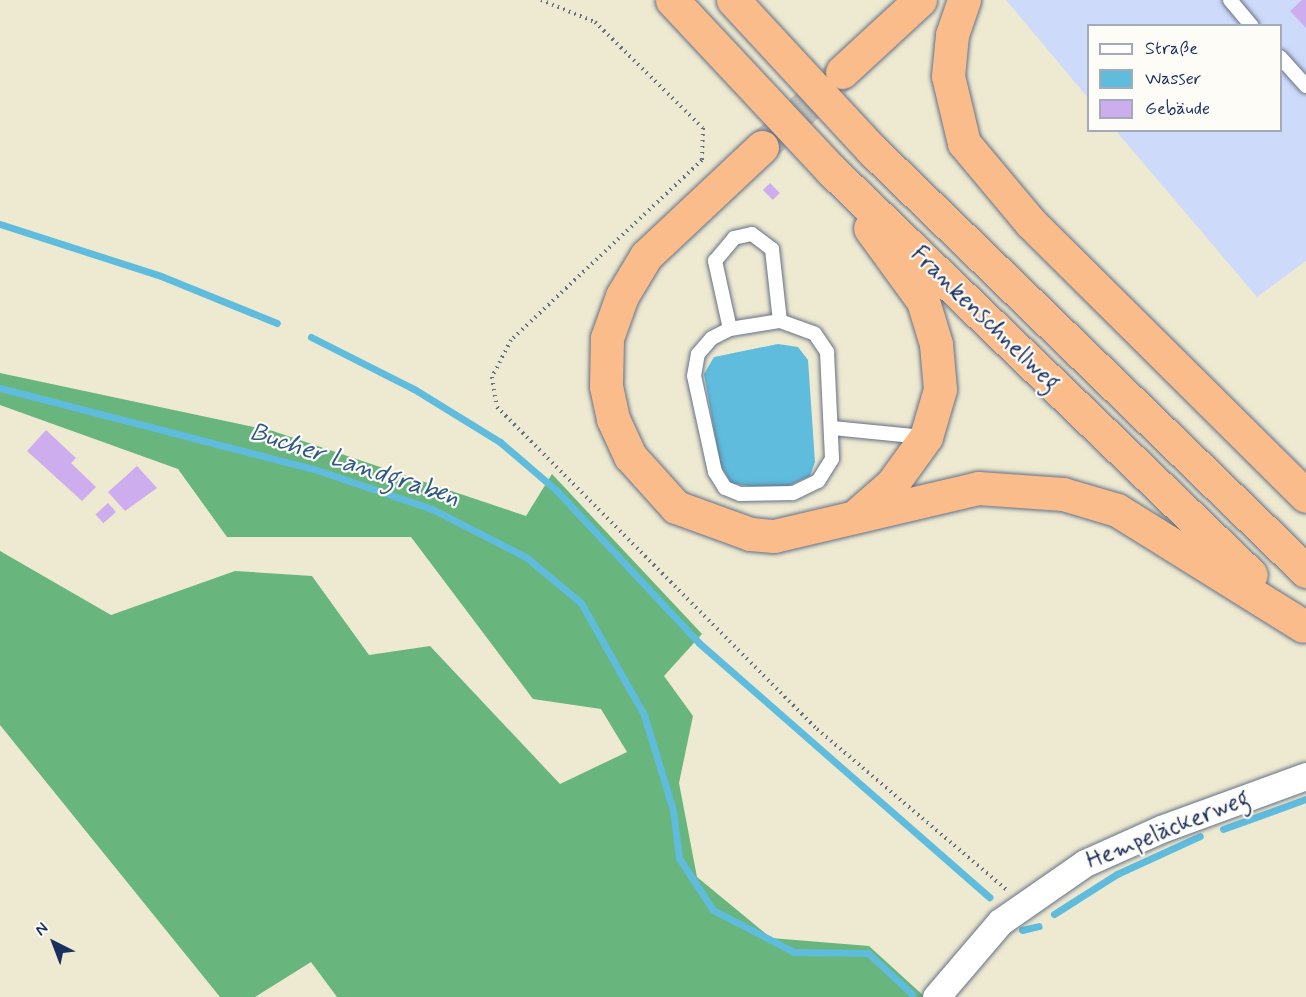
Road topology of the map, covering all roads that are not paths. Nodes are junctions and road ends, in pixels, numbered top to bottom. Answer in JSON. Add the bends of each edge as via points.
{"nodes":[{"id":1,"x":672,"y":0,"type":"edge"},
{"id":2,"x":733,"y":0,"type":"edge"},
{"id":3,"x":920,"y":0,"type":"edge"},
{"id":4,"x":964,"y":0,"type":"edge"},
{"id":5,"x":1230,"y":0,"type":"edge"},
{"id":6,"x":1250,"y":24,"type":"edge"},
{"id":7,"x":1282,"y":58,"type":"edge"},
{"id":8,"x":842,"y":72,"type":"tunnel mouth"},
{"id":9,"x":1306,"y":86,"type":"edge"},
{"id":10,"x":762,"y":147,"type":"tunnel mouth"},
{"id":11,"x":831,"y":170,"type":"junction"},
{"id":12,"x":780,"y":321,"type":"junction"},
{"id":13,"x":730,"y":329,"type":"junction"},
{"id":14,"x":832,"y":428,"type":"junction"},
{"id":15,"x":926,"y":437,"type":"junction"},
{"id":16,"x":1306,"y":496,"type":"edge"},
{"id":17,"x":856,"y":517,"type":"junction"},
{"id":18,"x":1306,"y":571,"type":"edge"},
{"id":19,"x":1304,"y":627,"type":"edge"},
{"id":20,"x":1306,"y":776,"type":"edge"},
{"id":21,"x":936,"y":997,"type":"edge"}],
"edges":[{"from":1,"to":11,"type":"highway","name":"Frankenschnellweg"},
{"from":2,"to":18,"type":"highway","name":"Frankenschnellweg","via":[[880,158]]},
{"from":3,"to":8,"type":"highway"},
{"from":4,"to":16,"type":"highway","via":[[952,35],[948,76],[964,143],[1031,224]]},
{"from":5,"to":6,"type":"lane"},
{"from":7,"to":9,"type":"lane"},
{"from":10,"to":17,"type":"highway","via":[[646,256],[622,296],[607,338],[606,386],[613,419],[650,484],[676,507],[705,521],[774,536]]},
{"from":11,"to":15,"type":"highway","via":[[923,301],[940,389]]},
{"from":11,"to":19,"type":"highway","name":"Frankenschnellweg"},
{"from":12,"to":13,"type":"lane"},
{"from":12,"to":13,"type":"lane","via":[[772,249],[753,234],[734,238],[715,261]]},
{"from":12,"to":14,"type":"lane","via":[[814,334],[827,352]]},
{"from":13,"to":14,"type":"lane","via":[[711,338],[698,354],[694,376],[715,472],[725,488],[764,496],[793,493],[818,481],[832,459]]},
{"from":14,"to":15,"type":"lane"},
{"from":15,"to":17,"type":"highway","via":[[892,484]]},
{"from":17,"to":19,"type":"highway","via":[[978,488],[1063,494],[1117,510]]},
{"from":20,"to":21,"type":"street","name":"Hempeläckerweg","via":[[1161,829],[1085,863],[1020,904]]}]}
